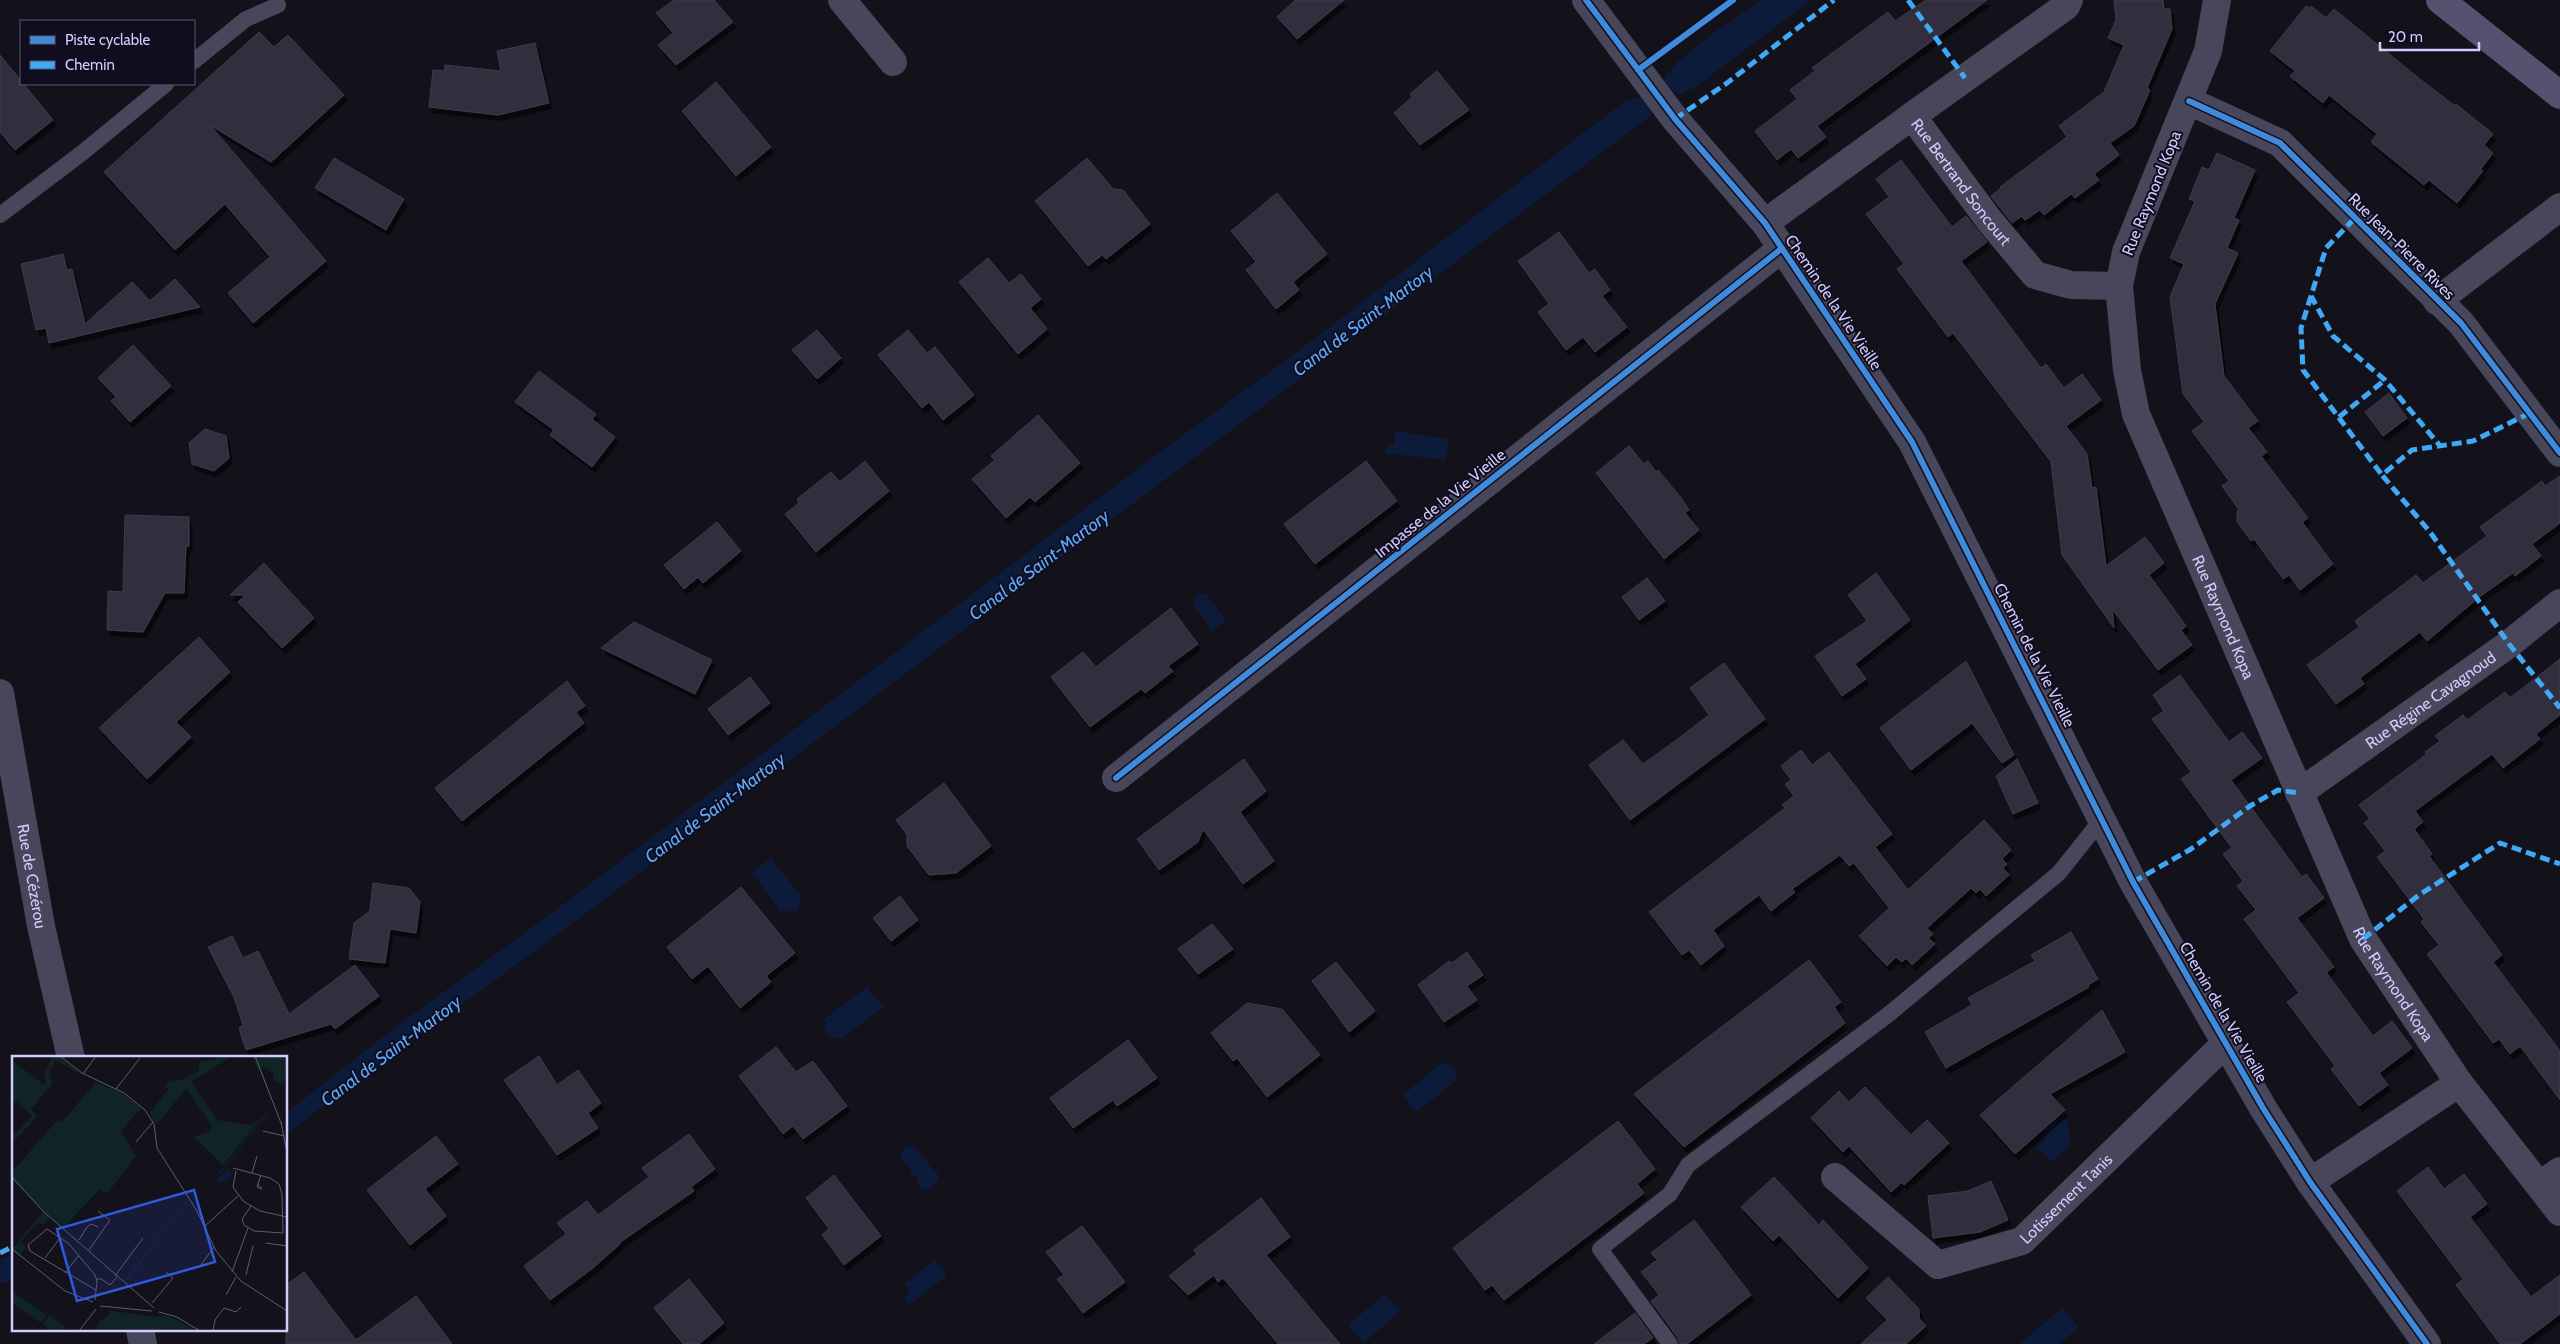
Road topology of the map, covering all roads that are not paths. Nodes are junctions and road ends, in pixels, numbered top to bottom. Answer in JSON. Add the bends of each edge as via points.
{"nodes":[{"id":1,"x":842,"y":0,"type":"edge"},
{"id":2,"x":1586,"y":0,"type":"edge"},
{"id":3,"x":2069,"y":0,"type":"edge"},
{"id":4,"x":2216,"y":0,"type":"edge"},
{"id":5,"x":2440,"y":0,"type":"edge"},
{"id":6,"x":278,"y":5,"type":"dead end"},
{"id":7,"x":195,"y":60,"type":"edge"},
{"id":8,"x":893,"y":62,"type":"dead end"},
{"id":9,"x":165,"y":85,"type":"edge"},
{"id":10,"x":2560,"y":94,"type":"edge"},
{"id":11,"x":2189,"y":101,"type":"junction"},
{"id":12,"x":1912,"y":116,"type":"junction"},
{"id":13,"x":2560,"y":206,"type":"edge"},
{"id":14,"x":0,"y":215,"type":"edge"},
{"id":15,"x":1765,"y":223,"type":"junction"},
{"id":16,"x":1781,"y":249,"type":"junction"},
{"id":17,"x":2118,"y":286,"type":"junction"},
{"id":18,"x":2438,"y":301,"type":"junction"},
{"id":19,"x":2560,"y":453,"type":"edge"},
{"id":20,"x":2560,"y":603,"type":"edge"},
{"id":21,"x":0,"y":693,"type":"edge"},
{"id":22,"x":1116,"y":778,"type":"dead end"},
{"id":23,"x":2299,"y":793,"type":"junction"},
{"id":24,"x":2102,"y":819,"type":"junction"},
{"id":25,"x":2226,"y":1044,"type":"junction"},
{"id":26,"x":71,"y":1056,"type":"edge"},
{"id":27,"x":2460,"y":1083,"type":"junction"},
{"id":28,"x":1835,"y":1177,"type":"dead end"},
{"id":29,"x":2550,"y":1178,"type":"edge"},
{"id":30,"x":2310,"y":1182,"type":"junction"},
{"id":31,"x":2560,"y":1212,"type":"edge"},
{"id":32,"x":1670,"y":1344,"type":"edge"},
{"id":33,"x":2427,"y":1344,"type":"edge"}],
"edges":[{"from":1,"to":8,"type":"street"},
{"from":2,"to":15,"type":"street","name":"Chemin de la Vie Vieille","via":[[1658,96]]},
{"from":3,"to":12,"type":"street","via":[[2066,6]]},
{"from":4,"to":11,"type":"street","name":"Rue Raymond Kopa","via":[[2208,52]]},
{"from":5,"to":10,"type":"main road"},
{"from":6,"to":7,"type":"lane","via":[[246,19]]},
{"from":9,"to":14,"type":"lane"},
{"from":11,"to":17,"type":"street","name":"Rue Raymond Kopa","via":[[2126,252]]},
{"from":11,"to":18,"type":"street","name":"Rue Jean-Pierre Rives","via":[[2280,143]]},
{"from":12,"to":15,"type":"street","name":"Rue Bertrand Soncourt"},
{"from":12,"to":17,"type":"street","name":"Rue Bertrand Soncourt","via":[[1989,220],[2035,275],[2071,285]]},
{"from":13,"to":18,"type":"street"},
{"from":15,"to":16,"type":"street","name":"Chemin de la Vie Vieille"},
{"from":16,"to":22,"type":"street","name":"Impasse de la Vie Vieille"},
{"from":16,"to":24,"type":"street","name":"Chemin de la Vie Vieille","via":[[1912,442]]},
{"from":17,"to":23,"type":"street","name":"Rue Raymond Kopa","via":[[2127,370],[2136,414]]},
{"from":18,"to":19,"type":"street","name":"Rue Jean-Pierre Rives","via":[[2461,323]]},
{"from":20,"to":23,"type":"street","name":"Rue Régine Cavagnoud","via":[[2509,644]]},
{"from":21,"to":26,"type":"street","name":"Rue de Cézérou","via":[[43,936]]},
{"from":23,"to":27,"type":"street","name":"Rue Raymond Kopa","via":[[2363,939]]},
{"from":24,"to":25,"type":"street","name":"Chemin de la Vie Vieille","via":[[2133,882]]},
{"from":24,"to":32,"type":"lane","via":[[2059,873],[1889,1014],[1688,1165],[1670,1194],[1600,1249]]},
{"from":25,"to":28,"type":"street","name":"Lotissement Tanis","via":[[2022,1241],[1938,1264]]},
{"from":25,"to":30,"type":"street","name":"Chemin de la Vie Vieille"},
{"from":27,"to":29,"type":"street","name":"Rue Raymond Kopa"},
{"from":27,"to":30,"type":"street"},
{"from":29,"to":31,"type":"street","name":"Rue Raymond Kopa"},
{"from":30,"to":33,"type":"street","name":"Chemin de la Vie Vieille"}]}
